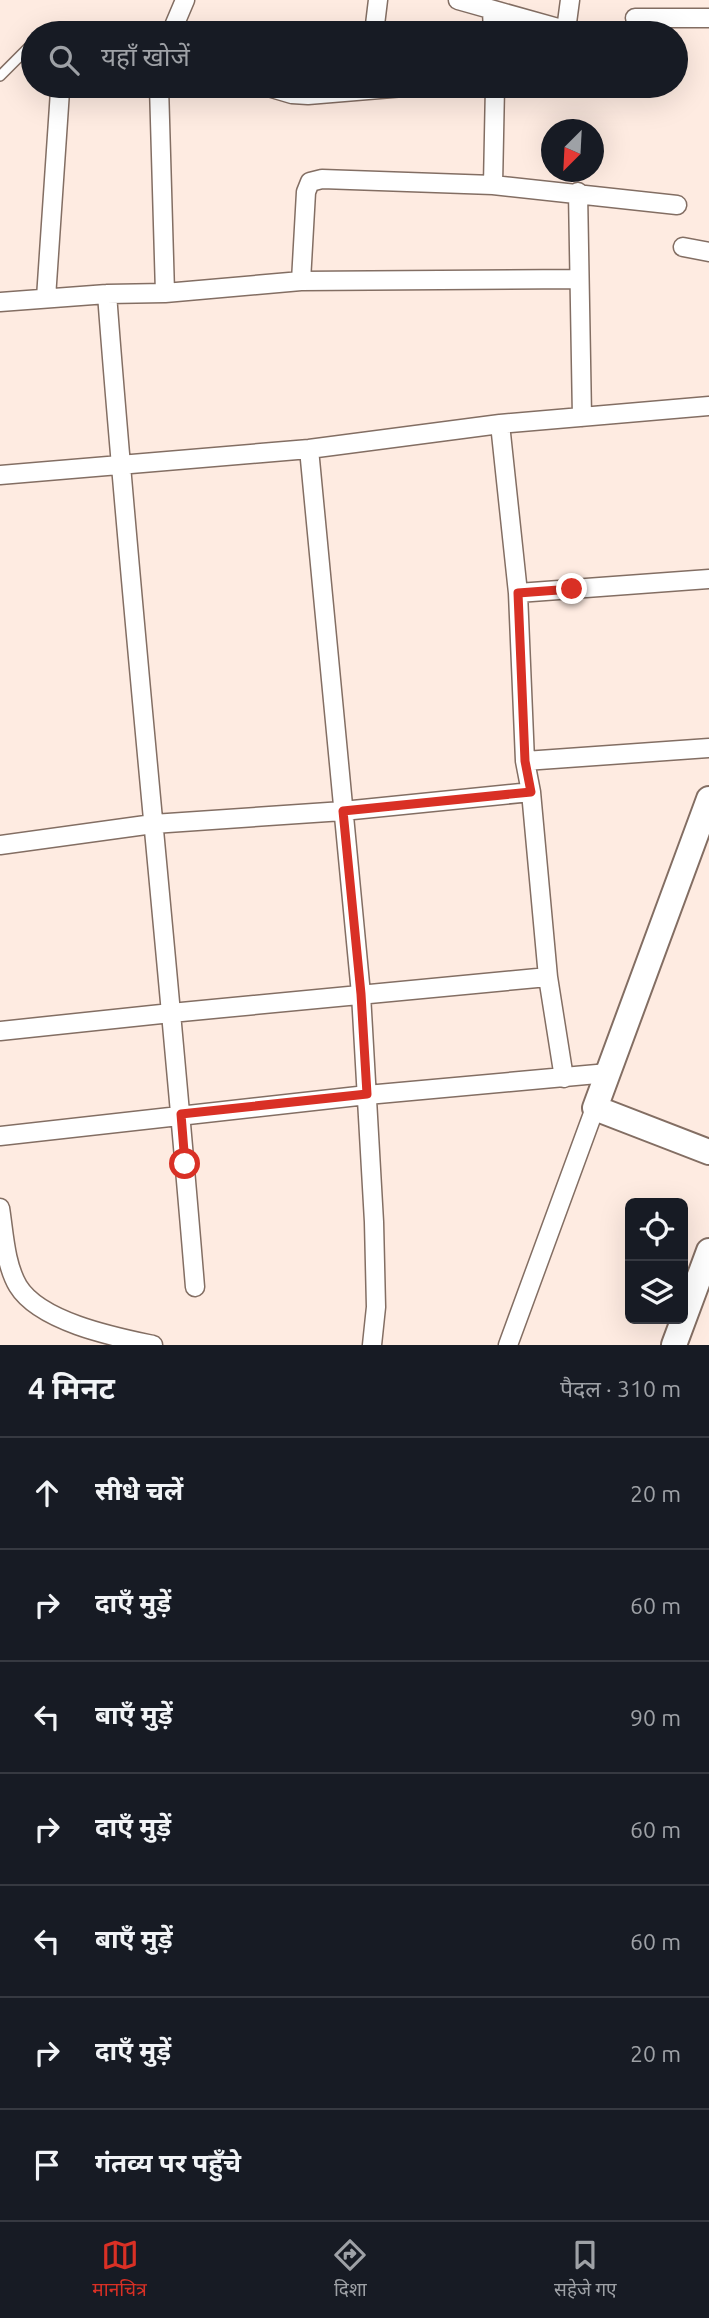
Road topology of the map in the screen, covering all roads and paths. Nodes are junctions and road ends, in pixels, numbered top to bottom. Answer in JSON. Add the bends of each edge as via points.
{"nodes":[{"id":1,"x":185,"y":0,"type":"edge"},
{"id":2,"x":379,"y":0,"type":"edge"},
{"id":3,"x":458,"y":0,"type":"edge"},
{"id":4,"x":570,"y":0,"type":"edge"},
{"id":5,"x":492,"y":10,"type":"junction"},
{"id":6,"x":635,"y":18,"type":"dead end"},
{"id":7,"x":709,"y":18,"type":"edge"},
{"id":8,"x":176,"y":21,"type":"edge"},
{"id":9,"x":376,"y":21,"type":"edge"},
{"id":10,"x":492,"y":21,"type":"edge"},
{"id":11,"x":532,"y":21,"type":"edge"},
{"id":12,"x":571,"y":21,"type":"edge"},
{"id":13,"x":21,"y":55,"type":"edge"},
{"id":14,"x":0,"y":76,"type":"edge"},
{"id":15,"x":60,"y":98,"type":"edge"},
{"id":16,"x":159,"y":98,"type":"edge"},
{"id":17,"x":495,"y":98,"type":"edge"},
{"id":18,"x":493,"y":185,"type":"junction"},
{"id":19,"x":578,"y":192,"type":"junction"},
{"id":20,"x":677,"y":205,"type":"dead end"},
{"id":21,"x":683,"y":247,"type":"dead end"},
{"id":22,"x":709,"y":252,"type":"edge"},
{"id":23,"x":579,"y":279,"type":"junction"},
{"id":24,"x":301,"y":281,"type":"junction"},
{"id":25,"x":107,"y":293,"type":"junction"},
{"id":26,"x":164,"y":293,"type":"junction"},
{"id":27,"x":46,"y":299,"type":"junction"},
{"id":28,"x":0,"y":302,"type":"edge"},
{"id":29,"x":709,"y":406,"type":"edge"},
{"id":30,"x":582,"y":417,"type":"junction"},
{"id":31,"x":500,"y":424,"type":"junction"},
{"id":32,"x":309,"y":449,"type":"junction"},
{"id":33,"x":120,"y":464,"type":"junction"},
{"id":34,"x":0,"y":475,"type":"edge"},
{"id":35,"x":709,"y":579,"type":"edge"},
{"id":36,"x":518,"y":593,"type":"junction"},
{"id":37,"x":709,"y":748,"type":"edge"},
{"id":38,"x":525,"y":761,"type":"junction"},
{"id":39,"x":531,"y":792,"type":"junction"},
{"id":40,"x":708,"y":805,"type":"edge"},
{"id":41,"x":343,"y":811,"type":"junction"},
{"id":42,"x":153,"y":824,"type":"junction"},
{"id":43,"x":0,"y":845,"type":"edge"},
{"id":44,"x":548,"y":977,"type":"junction"},
{"id":45,"x":361,"y":994,"type":"junction"},
{"id":46,"x":171,"y":1013,"type":"junction"},
{"id":47,"x":0,"y":1031,"type":"edge"},
{"id":48,"x":608,"y":1073,"type":"junction"},
{"id":49,"x":564,"y":1078,"type":"junction"},
{"id":50,"x":367,"y":1094,"type":"junction"},
{"id":51,"x":595,"y":1108,"type":"junction"},
{"id":52,"x":181,"y":1114,"type":"junction"},
{"id":53,"x":0,"y":1136,"type":"edge"},
{"id":54,"x":709,"y":1152,"type":"edge"},
{"id":55,"x":0,"y":1208,"type":"edge"},
{"id":56,"x":709,"y":1251,"type":"edge"},
{"id":57,"x":195,"y":1287,"type":"dead end"},
{"id":58,"x":153,"y":1345,"type":"edge"},
{"id":59,"x":372,"y":1345,"type":"edge"},
{"id":60,"x":508,"y":1345,"type":"edge"},
{"id":61,"x":674,"y":1345,"type":"edge"}],
"edges":[{"from":1,"to":8,"type":"street"},
{"from":2,"to":9,"type":"street"},
{"from":3,"to":5,"type":"street"},
{"from":4,"to":12,"type":"street"},
{"from":5,"to":10,"type":"street"},
{"from":5,"to":11,"type":"street"},
{"from":6,"to":7,"type":"street"},
{"from":13,"to":14,"type":"lane"},
{"from":15,"to":27,"type":"street"},
{"from":16,"to":26,"type":"street"},
{"from":17,"to":18,"type":"street"},
{"from":18,"to":19,"type":"street"},
{"from":18,"to":24,"type":"street","via":[[323,179],[310,183]]},
{"from":19,"to":20,"type":"street"},
{"from":19,"to":23,"type":"street"},
{"from":21,"to":22,"type":"street"},
{"from":23,"to":24,"type":"street"},
{"from":23,"to":30,"type":"street"},
{"from":24,"to":26,"type":"street"},
{"from":25,"to":26,"type":"street"},
{"from":25,"to":27,"type":"street"},
{"from":25,"to":33,"type":"street"},
{"from":27,"to":28,"type":"street"},
{"from":29,"to":30,"type":"street"},
{"from":30,"to":31,"type":"street"},
{"from":31,"to":32,"type":"street"},
{"from":31,"to":36,"type":"street"},
{"from":32,"to":33,"type":"street"},
{"from":32,"to":41,"type":"street"},
{"from":33,"to":34,"type":"street"},
{"from":33,"to":42,"type":"street"},
{"from":35,"to":36,"type":"street"},
{"from":36,"to":38,"type":"street"},
{"from":37,"to":38,"type":"street"},
{"from":38,"to":39,"type":"street"},
{"from":39,"to":41,"type":"street"},
{"from":39,"to":44,"type":"street"},
{"from":40,"to":48,"type":"street"},
{"from":41,"to":42,"type":"street"},
{"from":41,"to":45,"type":"street"},
{"from":42,"to":43,"type":"street"},
{"from":42,"to":46,"type":"street"},
{"from":44,"to":45,"type":"street"},
{"from":44,"to":49,"type":"street"},
{"from":45,"to":46,"type":"street"},
{"from":45,"to":50,"type":"street"},
{"from":46,"to":47,"type":"street"},
{"from":46,"to":52,"type":"street"},
{"from":48,"to":49,"type":"street"},
{"from":48,"to":51,"type":"street"},
{"from":49,"to":50,"type":"street"},
{"from":50,"to":52,"type":"street"},
{"from":50,"to":59,"type":"street","via":[[376,1307]]},
{"from":51,"to":54,"type":"street"},
{"from":51,"to":60,"type":"street"},
{"from":52,"to":53,"type":"street"},
{"from":52,"to":57,"type":"street"},
{"from":55,"to":58,"type":"street","via":[[9,1265],[31,1302],[80,1326]]},
{"from":56,"to":61,"type":"street"}]}
